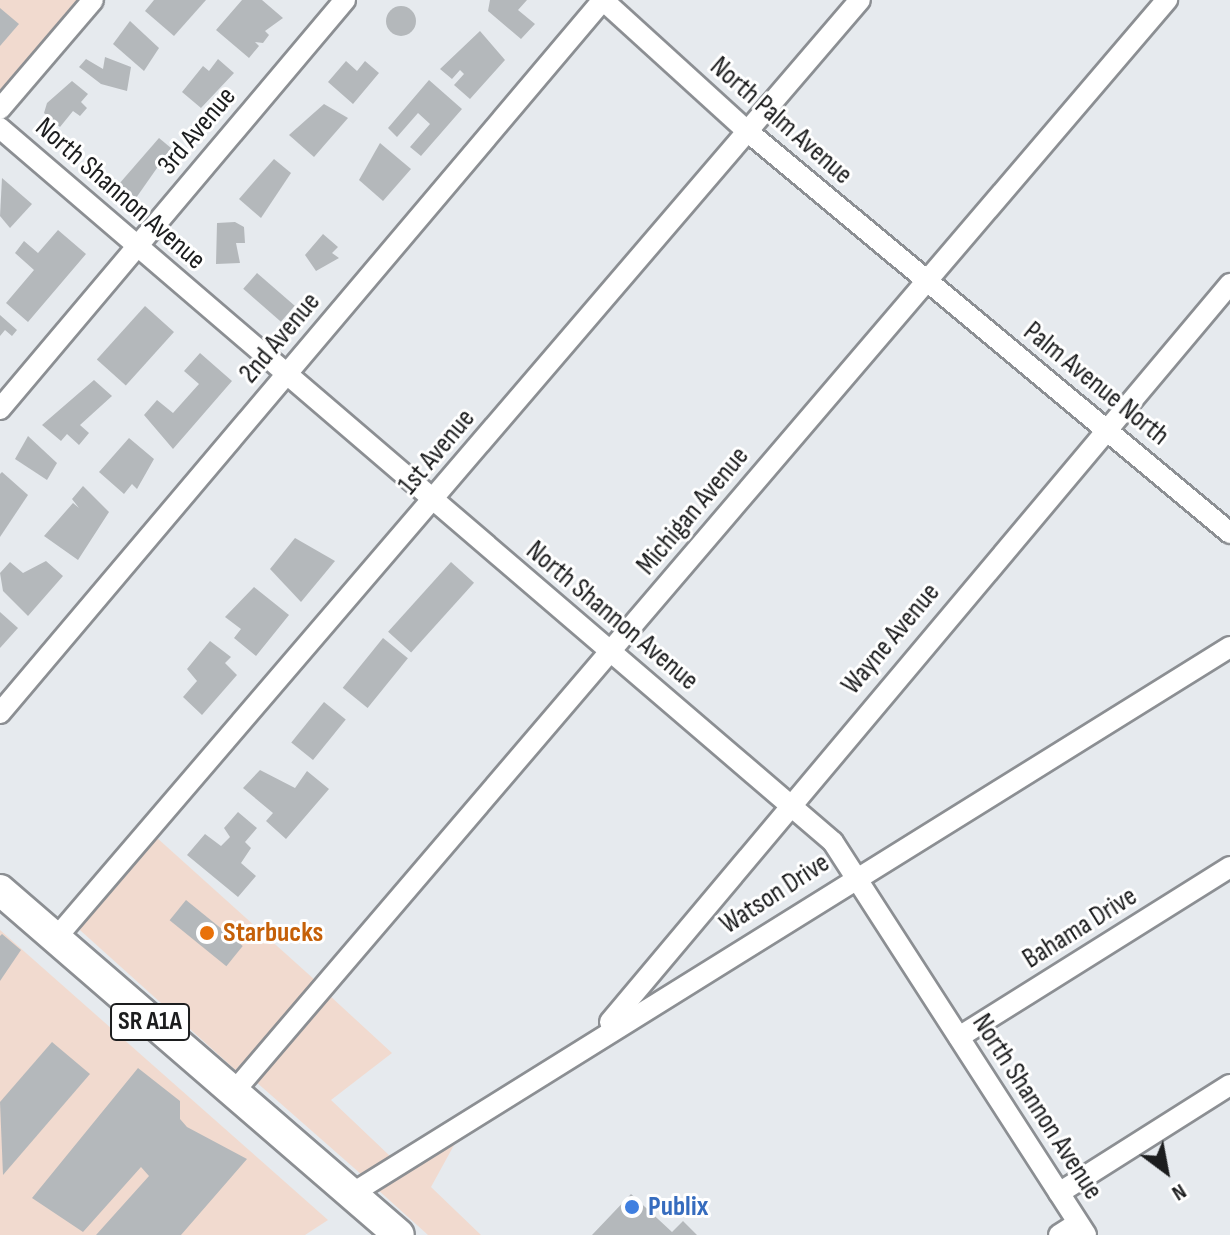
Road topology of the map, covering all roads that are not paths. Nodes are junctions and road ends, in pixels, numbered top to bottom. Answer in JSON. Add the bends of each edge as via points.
{"nodes":[{"id":1,"x":93,"y":0,"type":"edge"},
{"id":2,"x":345,"y":0,"type":"edge"},
{"id":3,"x":603,"y":0,"type":"edge"},
{"id":4,"x":860,"y":0,"type":"edge"},
{"id":5,"x":1167,"y":0,"type":"edge"},
{"id":6,"x":0,"y":109,"type":"edge"},
{"id":7,"x":0,"y":128,"type":"edge"},
{"id":8,"x":746,"y":130,"type":"junction"},
{"id":9,"x":137,"y":245,"type":"junction"},
{"id":10,"x":925,"y":281,"type":"junction"},
{"id":11,"x":1230,"y":284,"type":"edge"},
{"id":12,"x":286,"y":374,"type":"junction"},
{"id":13,"x":0,"y":409,"type":"edge"},
{"id":14,"x":1108,"y":427,"type":"junction"},
{"id":15,"x":432,"y":502,"type":"junction"},
{"id":16,"x":1230,"y":533,"type":"edge"},
{"id":17,"x":1230,"y":647,"type":"edge"},
{"id":18,"x":610,"y":652,"type":"junction"},
{"id":19,"x":0,"y":713,"type":"edge"},
{"id":20,"x":790,"y":800,"type":"junction"},
{"id":21,"x":1230,"y":867,"type":"edge"},
{"id":22,"x":855,"y":875,"type":"junction"},
{"id":23,"x":0,"y":890,"type":"edge"},
{"id":24,"x":56,"y":938,"type":"junction"},
{"id":25,"x":600,"y":1035,"type":"junction"},
{"id":26,"x":959,"y":1037,"type":"junction"},
{"id":27,"x":1230,"y":1085,"type":"edge"},
{"id":28,"x":231,"y":1095,"type":"junction"},
{"id":29,"x":353,"y":1193,"type":"junction"},
{"id":30,"x":1059,"y":1193,"type":"junction"},
{"id":31,"x":1082,"y":1229,"type":"edge"},
{"id":32,"x":399,"y":1235,"type":"edge"},
{"id":33,"x":1059,"y":1235,"type":"edge"}],
"edges":[{"from":1,"to":6,"type":"street"},
{"from":2,"to":9,"type":"street","name":"3rd Avenue"},
{"from":3,"to":8,"type":"street","name":"North Palm Avenue"},
{"from":3,"to":12,"type":"street","name":"2nd Avenue"},
{"from":4,"to":8,"type":"street","name":"1st Avenue"},
{"from":5,"to":10,"type":"street","name":"Michigan Avenue"},
{"from":7,"to":9,"type":"street","name":"North Shannon Avenue"},
{"from":8,"to":10,"type":"street","name":"North Palm Avenue"},
{"from":8,"to":15,"type":"street","name":"1st Avenue"},
{"from":9,"to":12,"type":"street","name":"North Shannon Avenue"},
{"from":9,"to":13,"type":"street","name":"3rd Avenue"},
{"from":10,"to":14,"type":"street","name":"Palm Avenue North"},
{"from":10,"to":18,"type":"street","name":"Michigan Avenue"},
{"from":11,"to":14,"type":"street","name":"Wayne Avenue"},
{"from":12,"to":15,"type":"street","name":"North Shannon Avenue"},
{"from":12,"to":19,"type":"street","name":"2nd Avenue"},
{"from":14,"to":16,"type":"street","name":"Palm Avenue North"},
{"from":14,"to":20,"type":"street","name":"Wayne Avenue"},
{"from":15,"to":18,"type":"street","name":"North Shannon Avenue"},
{"from":15,"to":24,"type":"street","name":"1st Avenue"},
{"from":17,"to":22,"type":"street","name":"Watson Drive"},
{"from":18,"to":20,"type":"street","name":"North Shannon Avenue"},
{"from":18,"to":28,"type":"street","name":"Michigan Avenue"},
{"from":20,"to":22,"type":"street","name":"North Shannon Avenue","via":[[833,842]]},
{"from":20,"to":25,"type":"street","name":"Wayne Avenue"},
{"from":21,"to":26,"type":"street","name":"Bahama Drive"},
{"from":22,"to":25,"type":"street","name":"Watson Drive"},
{"from":22,"to":26,"type":"street","name":"North Shannon Avenue"},
{"from":23,"to":24,"type":"main road","number":"SR A1A"},
{"from":24,"to":28,"type":"main road","number":"SR A1A"},
{"from":25,"to":29,"type":"street","name":"Watson Drive"},
{"from":26,"to":30,"type":"street","name":"North Shannon Avenue"},
{"from":27,"to":30,"type":"street"},
{"from":28,"to":29,"type":"main road","number":"SR A1A"},
{"from":29,"to":32,"type":"main road","number":"SR A1A"},
{"from":30,"to":31,"type":"street","name":"North Shannon Avenue"},
{"from":31,"to":33,"type":"street"}]}
